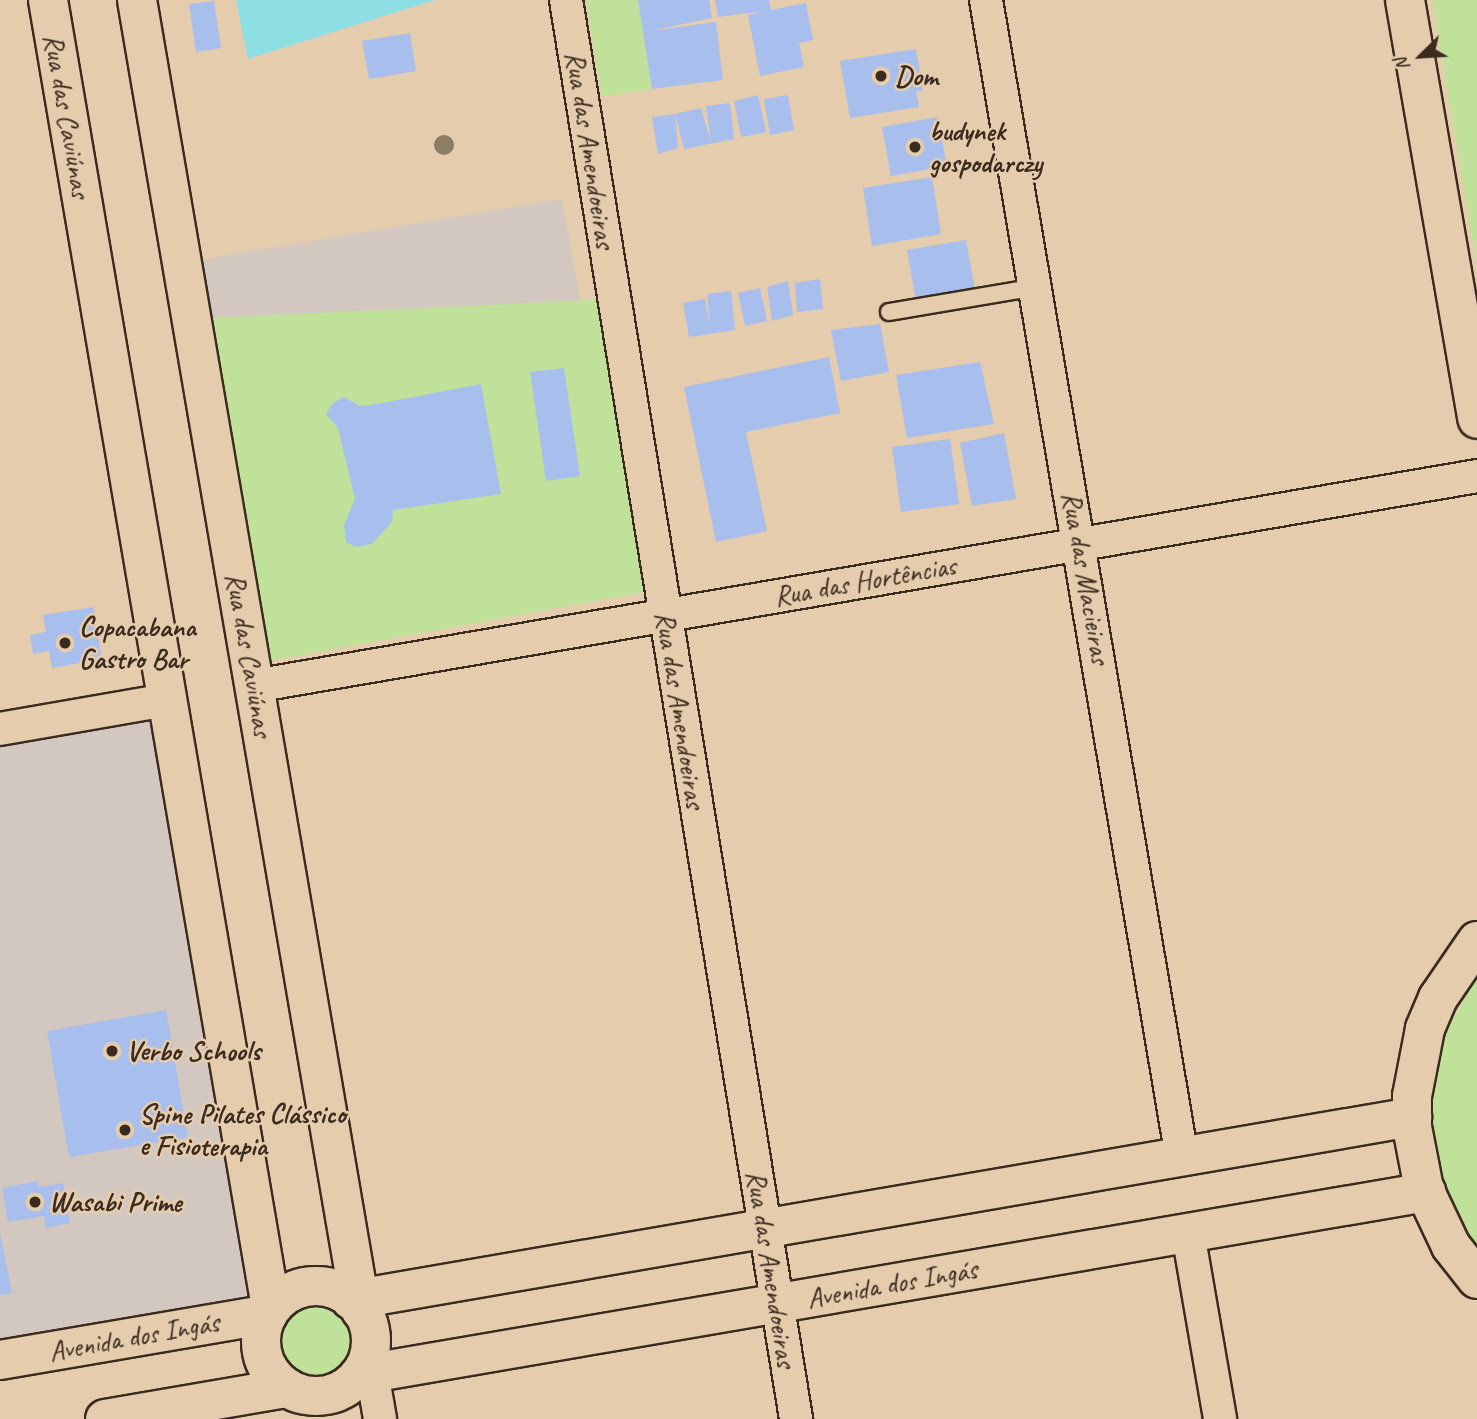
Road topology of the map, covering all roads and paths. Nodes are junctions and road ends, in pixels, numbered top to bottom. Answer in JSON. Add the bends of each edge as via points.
{"nodes":[{"id":1,"x":48,"y":0,"type":"edge"},
{"id":2,"x":137,"y":0,"type":"edge"},
{"id":3,"x":566,"y":0,"type":"edge"},
{"id":4,"x":986,"y":0,"type":"edge"},
{"id":5,"x":1405,"y":0,"type":"edge"},
{"id":6,"x":1037,"y":287,"type":"junction"},
{"id":7,"x":889,"y":312,"type":"dead end"},
{"id":8,"x":1477,"y":419,"type":"edge"},
{"id":9,"x":1477,"y":476,"type":"edge"},
{"id":10,"x":1080,"y":544,"type":"junction"},
{"id":11,"x":665,"y":615,"type":"junction"},
{"id":12,"x":254,"y":686,"type":"junction"},
{"id":13,"x":167,"y":700,"type":"junction"},
{"id":14,"x":0,"y":729,"type":"edge"},
{"id":15,"x":1477,"y":941,"type":"edge"},
{"id":16,"x":1412,"y":1118,"type":"junction"},
{"id":17,"x":1182,"y":1157,"type":"junction"},
{"id":18,"x":1426,"y":1192,"type":"junction"},
{"id":19,"x":764,"y":1228,"type":"junction"},
{"id":20,"x":1188,"y":1233,"type":"junction"},
{"id":21,"x":1477,"y":1279,"type":"edge"},
{"id":22,"x":357,"y":1303,"type":"junction"},
{"id":23,"x":775,"y":1304,"type":"junction"},
{"id":24,"x":270,"y":1311,"type":"junction"},
{"id":25,"x":0,"y":1360,"type":"edge"},
{"id":26,"x":367,"y":1368,"type":"junction"},
{"id":27,"x":287,"y":1388,"type":"junction"},
{"id":28,"x":104,"y":1419,"type":"edge"},
{"id":29,"x":380,"y":1419,"type":"edge"},
{"id":30,"x":796,"y":1419,"type":"edge"},
{"id":31,"x":1220,"y":1419,"type":"edge"}],
"edges":[{"from":1,"to":13,"type":"street","name":"Rua das Caviúnas"},
{"from":2,"to":12,"type":"street","name":"Rua das Caviúnas"},
{"from":3,"to":11,"type":"street","name":"Rua das Amendoeiras"},
{"from":4,"to":6,"type":"street","name":"Rua das Macieiras"},
{"from":5,"to":8,"type":"street"},
{"from":6,"to":7,"type":"lane"},
{"from":6,"to":10,"type":"street","name":"Rua das Macieiras"},
{"from":9,"to":10,"type":"street","name":"Rua das Hortências"},
{"from":10,"to":11,"type":"street","name":"Rua das Hortências"},
{"from":10,"to":17,"type":"street","name":"Rua das Macieiras"},
{"from":11,"to":12,"type":"street","name":"Rua das Hortências"},
{"from":11,"to":19,"type":"street","name":"Rua das Amendoeiras"},
{"from":12,"to":22,"type":"street","name":"Rua das Caviúnas"},
{"from":13,"to":14,"type":"street"},
{"from":13,"to":24,"type":"street","name":"Rua das Caviúnas"},
{"from":15,"to":16,"type":"street","via":[[1455,969],[1425,1030],[1416,1062]]},
{"from":16,"to":17,"type":"street"},
{"from":16,"to":18,"type":"street"},
{"from":17,"to":19,"type":"street"},
{"from":18,"to":20,"type":"street","name":"Avenida dos Ingás"},
{"from":18,"to":21,"type":"street","via":[[1451,1245]]},
{"from":19,"to":22,"type":"street"},
{"from":19,"to":23,"type":"street","name":"Rua das Amendoeiras"},
{"from":20,"to":23,"type":"street","name":"Avenida dos Ingás"},
{"from":20,"to":31,"type":"street"},
{"from":22,"to":24,"type":"street","via":[[337,1290],[309,1287],[282,1297]]},
{"from":22,"to":26,"type":"street","name":"Rua das Caviúnas","via":[[370,1334]]},
{"from":23,"to":26,"type":"street","name":"Avenida dos Ingás"},
{"from":23,"to":30,"type":"street","name":"Rua das Amendoeiras"},
{"from":24,"to":25,"type":"street","name":"Avenida dos Ingás"},
{"from":24,"to":27,"type":"street","name":"Rua das Caviúnas","via":[[261,1349],[273,1376]]},
{"from":26,"to":27,"type":"street","via":[[350,1385],[324,1396]]},
{"from":26,"to":29,"type":"street","name":"Rua das Caviúnas"},
{"from":27,"to":28,"type":"street"}]}
